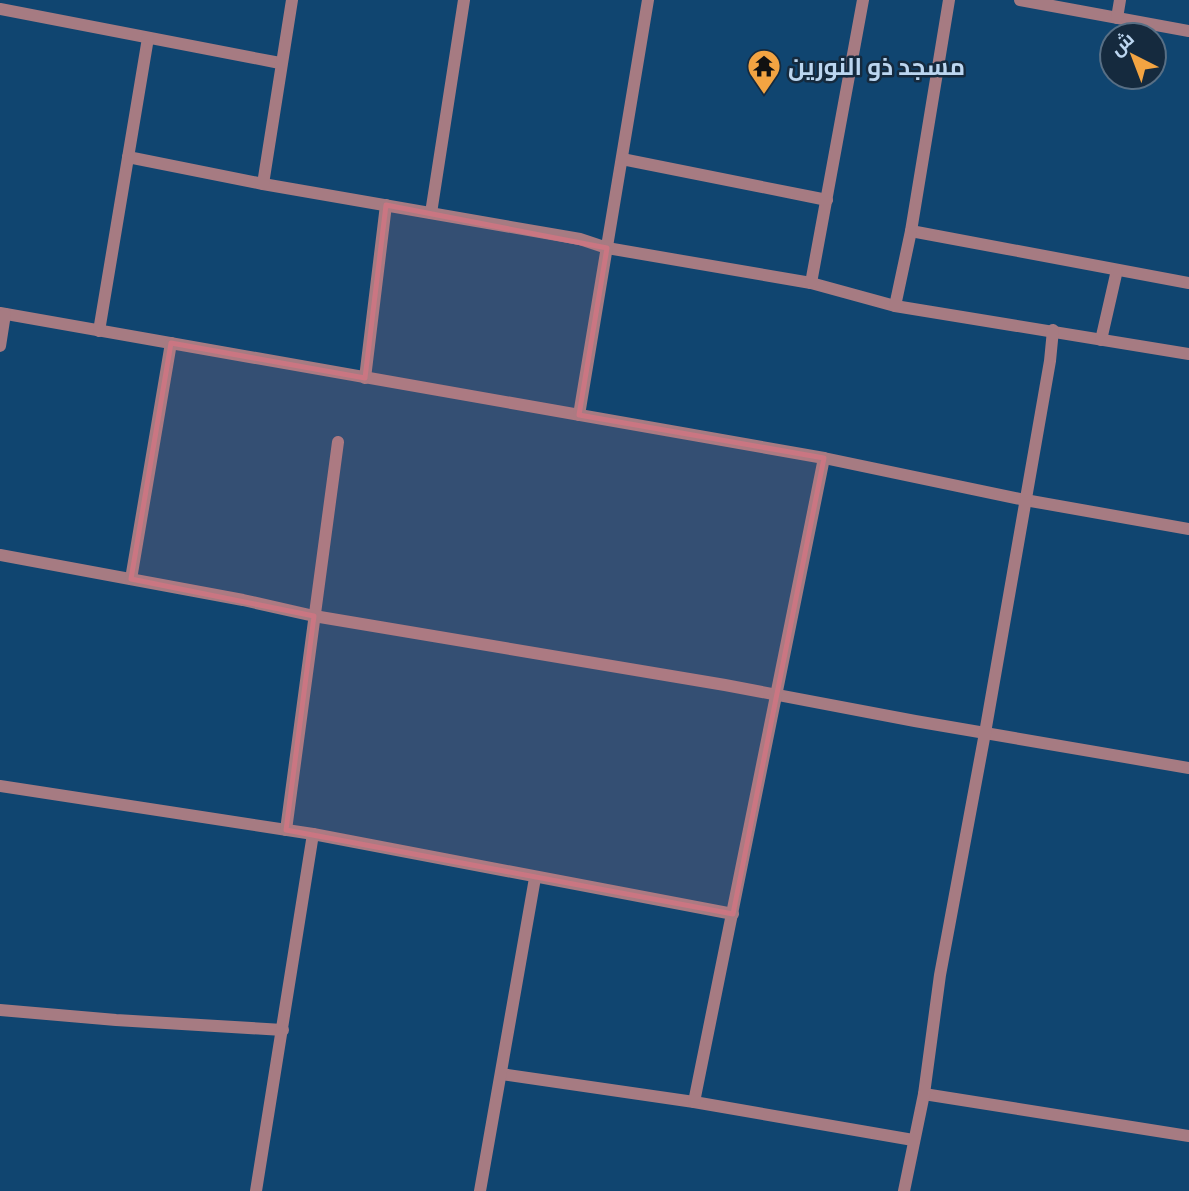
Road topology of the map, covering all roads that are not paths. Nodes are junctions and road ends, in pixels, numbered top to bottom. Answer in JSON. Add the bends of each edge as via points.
{"nodes":[{"id":1,"x":292,"y":0,"type":"edge"},
{"id":2,"x":464,"y":0,"type":"edge"},
{"id":3,"x":648,"y":0,"type":"edge"},
{"id":4,"x":863,"y":0,"type":"edge"},
{"id":5,"x":949,"y":0,"type":"edge"},
{"id":6,"x":1020,"y":0,"type":"edge"},
{"id":7,"x":1120,"y":0,"type":"edge"},
{"id":8,"x":0,"y":9,"type":"edge"},
{"id":9,"x":1117,"y":18,"type":"junction"},
{"id":10,"x":1189,"y":31,"type":"edge"},
{"id":11,"x":148,"y":38,"type":"junction"},
{"id":12,"x":280,"y":64,"type":"junction"},
{"id":13,"x":128,"y":157,"type":"junction"},
{"id":14,"x":622,"y":159,"type":"junction"},
{"id":15,"x":263,"y":184,"type":"junction"},
{"id":16,"x":827,"y":200,"type":"junction"},
{"id":17,"x":386,"y":205,"type":"junction"},
{"id":18,"x":431,"y":213,"type":"junction"},
{"id":19,"x":911,"y":231,"type":"junction"},
{"id":20,"x":607,"y":248,"type":"junction"},
{"id":21,"x":1117,"y":270,"type":"junction"},
{"id":22,"x":811,"y":283,"type":"junction"},
{"id":23,"x":1189,"y":284,"type":"edge"},
{"id":24,"x":895,"y":306,"type":"junction"},
{"id":25,"x":3,"y":314,"type":"edge"},
{"id":26,"x":1053,"y":330,"type":"junction"},
{"id":27,"x":99,"y":331,"type":"junction"},
{"id":28,"x":1101,"y":340,"type":"junction"},
{"id":29,"x":171,"y":343,"type":"junction"},
{"id":30,"x":0,"y":346,"type":"edge"},
{"id":31,"x":1189,"y":354,"type":"edge"},
{"id":32,"x":365,"y":378,"type":"junction"},
{"id":33,"x":579,"y":415,"type":"junction"},
{"id":34,"x":338,"y":442,"type":"dead end"},
{"id":35,"x":824,"y":458,"type":"junction"},
{"id":36,"x":1025,"y":500,"type":"junction"},
{"id":37,"x":1189,"y":529,"type":"edge"},
{"id":38,"x":0,"y":555,"type":"edge"},
{"id":39,"x":131,"y":579,"type":"junction"},
{"id":40,"x":314,"y":616,"type":"junction"},
{"id":41,"x":775,"y":694,"type":"junction"},
{"id":42,"x":985,"y":733,"type":"junction"},
{"id":43,"x":1189,"y":768,"type":"edge"},
{"id":44,"x":0,"y":786,"type":"edge"},
{"id":45,"x":286,"y":830,"type":"junction"},
{"id":46,"x":313,"y":834,"type":"junction"},
{"id":47,"x":535,"y":878,"type":"junction"},
{"id":48,"x":733,"y":914,"type":"junction"},
{"id":49,"x":0,"y":1010,"type":"edge"},
{"id":50,"x":283,"y":1030,"type":"junction"},
{"id":51,"x":501,"y":1074,"type":"junction"},
{"id":52,"x":923,"y":1094,"type":"junction"},
{"id":53,"x":694,"y":1102,"type":"junction"},
{"id":54,"x":1189,"y":1136,"type":"edge"},
{"id":55,"x":913,"y":1140,"type":"junction"},
{"id":56,"x":256,"y":1191,"type":"edge"},
{"id":57,"x":480,"y":1191,"type":"edge"},
{"id":58,"x":904,"y":1191,"type":"edge"}],
"edges":[{"from":1,"to":12,"type":"street"},
{"from":2,"to":18,"type":"street"},
{"from":3,"to":14,"type":"street"},
{"from":4,"to":16,"type":"street"},
{"from":5,"to":19,"type":"street"},
{"from":6,"to":9,"type":"street"},
{"from":7,"to":9,"type":"street"},
{"from":8,"to":11,"type":"street"},
{"from":9,"to":10,"type":"street"},
{"from":11,"to":12,"type":"street"},
{"from":11,"to":13,"type":"street"},
{"from":12,"to":15,"type":"street"},
{"from":13,"to":15,"type":"street"},
{"from":13,"to":27,"type":"street"},
{"from":14,"to":16,"type":"street"},
{"from":14,"to":20,"type":"street"},
{"from":15,"to":17,"type":"street"},
{"from":16,"to":22,"type":"street"},
{"from":17,"to":18,"type":"street"},
{"from":17,"to":32,"type":"street"},
{"from":18,"to":20,"type":"street","via":[[580,239]]},
{"from":19,"to":21,"type":"street"},
{"from":19,"to":24,"type":"street"},
{"from":20,"to":22,"type":"street"},
{"from":20,"to":33,"type":"street"},
{"from":21,"to":23,"type":"street"},
{"from":21,"to":28,"type":"street"},
{"from":22,"to":24,"type":"street"},
{"from":24,"to":26,"type":"street"},
{"from":25,"to":27,"type":"street"},
{"from":25,"to":30,"type":"street"},
{"from":26,"to":28,"type":"street"},
{"from":26,"to":36,"type":"street"},
{"from":27,"to":29,"type":"street"},
{"from":28,"to":31,"type":"street"},
{"from":29,"to":32,"type":"street"},
{"from":29,"to":39,"type":"street"},
{"from":32,"to":33,"type":"street"},
{"from":33,"to":35,"type":"street"},
{"from":34,"to":40,"type":"street"},
{"from":35,"to":36,"type":"street"},
{"from":35,"to":41,"type":"street"},
{"from":36,"to":37,"type":"street"},
{"from":36,"to":42,"type":"street"},
{"from":38,"to":39,"type":"street"},
{"from":39,"to":40,"type":"street"},
{"from":40,"to":41,"type":"street"},
{"from":40,"to":45,"type":"street"},
{"from":41,"to":42,"type":"street"},
{"from":41,"to":48,"type":"street"},
{"from":42,"to":43,"type":"street"},
{"from":42,"to":52,"type":"street"},
{"from":44,"to":45,"type":"street"},
{"from":45,"to":46,"type":"street"},
{"from":46,"to":47,"type":"street"},
{"from":46,"to":50,"type":"street"},
{"from":47,"to":48,"type":"street"},
{"from":47,"to":51,"type":"street"},
{"from":48,"to":53,"type":"street"},
{"from":49,"to":50,"type":"street"},
{"from":50,"to":56,"type":"street"},
{"from":51,"to":53,"type":"street"},
{"from":51,"to":57,"type":"street"},
{"from":52,"to":54,"type":"street"},
{"from":52,"to":55,"type":"street"},
{"from":53,"to":55,"type":"street"},
{"from":55,"to":58,"type":"street"}]}
